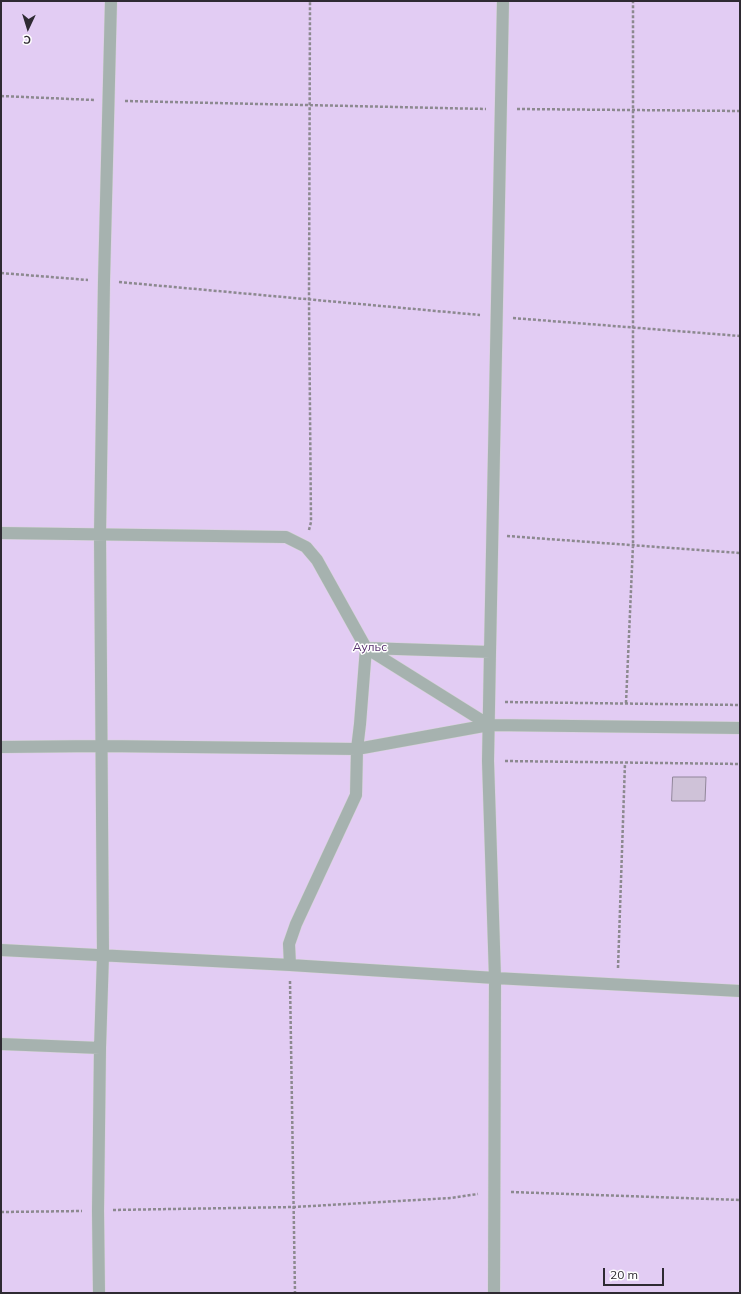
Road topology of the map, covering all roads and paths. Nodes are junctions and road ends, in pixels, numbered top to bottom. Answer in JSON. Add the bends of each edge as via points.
{"nodes":[{"id":1,"x":111,"y":1,"type":"edge"},
{"id":2,"x":310,"y":1,"type":"edge"},
{"id":3,"x":503,"y":1,"type":"edge"},
{"id":4,"x":633,"y":1,"type":"edge"},
{"id":5,"x":1,"y":96,"type":"edge"},
{"id":6,"x":108,"y":100,"type":"junction"},
{"id":7,"x":310,"y":105,"type":"junction"},
{"id":8,"x":501,"y":109,"type":"junction"},
{"id":9,"x":633,"y":110,"type":"junction"},
{"id":10,"x":740,"y":111,"type":"edge"},
{"id":11,"x":1,"y":273,"type":"edge"},
{"id":12,"x":104,"y":281,"type":"junction"},
{"id":13,"x":309,"y":300,"type":"junction"},
{"id":14,"x":496,"y":316,"type":"junction"},
{"id":15,"x":633,"y":327,"type":"junction"},
{"id":16,"x":740,"y":336,"type":"edge"},
{"id":17,"x":1,"y":533,"type":"edge"},
{"id":18,"x":100,"y":534,"type":"junction"},
{"id":19,"x":492,"y":534,"type":"junction"},
{"id":20,"x":633,"y":545,"type":"junction"},
{"id":21,"x":306,"y":546,"type":"junction"},
{"id":22,"x":740,"y":553,"type":"edge"},
{"id":23,"x":366,"y":648,"type":"junction"},
{"id":24,"x":490,"y":652,"type":"junction"},
{"id":25,"x":489,"y":702,"type":"junction"},
{"id":26,"x":626,"y":703,"type":"junction"},
{"id":27,"x":740,"y":705,"type":"edge"},
{"id":28,"x":489,"y":725,"type":"junction"},
{"id":29,"x":740,"y":728,"type":"edge"},
{"id":30,"x":101,"y":746,"type":"junction"},
{"id":31,"x":1,"y":747,"type":"edge"},
{"id":32,"x":357,"y":749,"type":"junction"},
{"id":33,"x":488,"y":761,"type":"junction"},
{"id":34,"x":625,"y":763,"type":"junction"},
{"id":35,"x":740,"y":764,"type":"edge"},
{"id":36,"x":1,"y":950,"type":"edge"},
{"id":37,"x":103,"y":955,"type":"junction"},
{"id":38,"x":290,"y":965,"type":"junction"},
{"id":39,"x":495,"y":978,"type":"junction"},
{"id":40,"x":618,"y":985,"type":"junction"},
{"id":41,"x":740,"y":991,"type":"edge"},
{"id":42,"x":1,"y":1044,"type":"edge"},
{"id":43,"x":100,"y":1048,"type":"junction"},
{"id":44,"x":494,"y":1192,"type":"junction"},
{"id":45,"x":740,"y":1200,"type":"edge"},
{"id":46,"x":294,"y":1207,"type":"junction"},
{"id":47,"x":98,"y":1211,"type":"junction"},
{"id":48,"x":1,"y":1212,"type":"edge"},
{"id":49,"x":99,"y":1293,"type":"edge"},
{"id":50,"x":295,"y":1293,"type":"edge"},
{"id":51,"x":494,"y":1293,"type":"edge"}],
"edges":[{"from":1,"to":6,"type":"lane"},
{"from":2,"to":7,"type":"path"},
{"from":3,"to":8,"type":"lane"},
{"from":4,"to":9,"type":"path"},
{"from":5,"to":6,"type":"path"},
{"from":6,"to":7,"type":"path"},
{"from":6,"to":12,"type":"lane"},
{"from":7,"to":8,"type":"path"},
{"from":7,"to":13,"type":"path"},
{"from":8,"to":9,"type":"path"},
{"from":8,"to":14,"type":"lane"},
{"from":9,"to":10,"type":"path"},
{"from":9,"to":15,"type":"path"},
{"from":11,"to":12,"type":"path"},
{"from":12,"to":13,"type":"path"},
{"from":12,"to":18,"type":"lane"},
{"from":13,"to":14,"type":"path"},
{"from":13,"to":21,"type":"path","via":[[311,522]]},
{"from":14,"to":15,"type":"path"},
{"from":14,"to":19,"type":"lane"},
{"from":15,"to":16,"type":"path"},
{"from":15,"to":20,"type":"path"},
{"from":17,"to":18,"type":"lane"},
{"from":18,"to":21,"type":"lane","via":[[286,537]]},
{"from":18,"to":30,"type":"lane"},
{"from":19,"to":20,"type":"path"},
{"from":19,"to":24,"type":"lane"},
{"from":20,"to":22,"type":"path"},
{"from":20,"to":26,"type":"path"},
{"from":21,"to":23,"type":"lane"},
{"from":23,"to":24,"type":"lane"},
{"from":23,"to":28,"type":"lane"},
{"from":23,"to":32,"type":"lane"},
{"from":24,"to":25,"type":"lane"},
{"from":25,"to":26,"type":"path"},
{"from":25,"to":28,"type":"lane"},
{"from":26,"to":27,"type":"path"},
{"from":28,"to":29,"type":"lane"},
{"from":28,"to":32,"type":"lane"},
{"from":28,"to":33,"type":"lane"},
{"from":30,"to":31,"type":"lane"},
{"from":30,"to":32,"type":"lane"},
{"from":30,"to":37,"type":"lane"},
{"from":32,"to":38,"type":"lane","via":[[356,794],[296,924],[289,944]]},
{"from":33,"to":34,"type":"path"},
{"from":33,"to":39,"type":"lane"},
{"from":34,"to":35,"type":"path"},
{"from":34,"to":40,"type":"path"},
{"from":36,"to":37,"type":"lane"},
{"from":37,"to":38,"type":"lane"},
{"from":37,"to":43,"type":"lane"},
{"from":38,"to":39,"type":"lane"},
{"from":38,"to":46,"type":"path"},
{"from":39,"to":40,"type":"lane"},
{"from":39,"to":44,"type":"lane"},
{"from":40,"to":41,"type":"lane"},
{"from":42,"to":43,"type":"lane"},
{"from":43,"to":47,"type":"lane"},
{"from":44,"to":45,"type":"path"},
{"from":44,"to":46,"type":"path","via":[[451,1198]]},
{"from":44,"to":51,"type":"lane"},
{"from":46,"to":47,"type":"path"},
{"from":46,"to":50,"type":"path"},
{"from":47,"to":48,"type":"path"},
{"from":47,"to":49,"type":"lane"}]}
